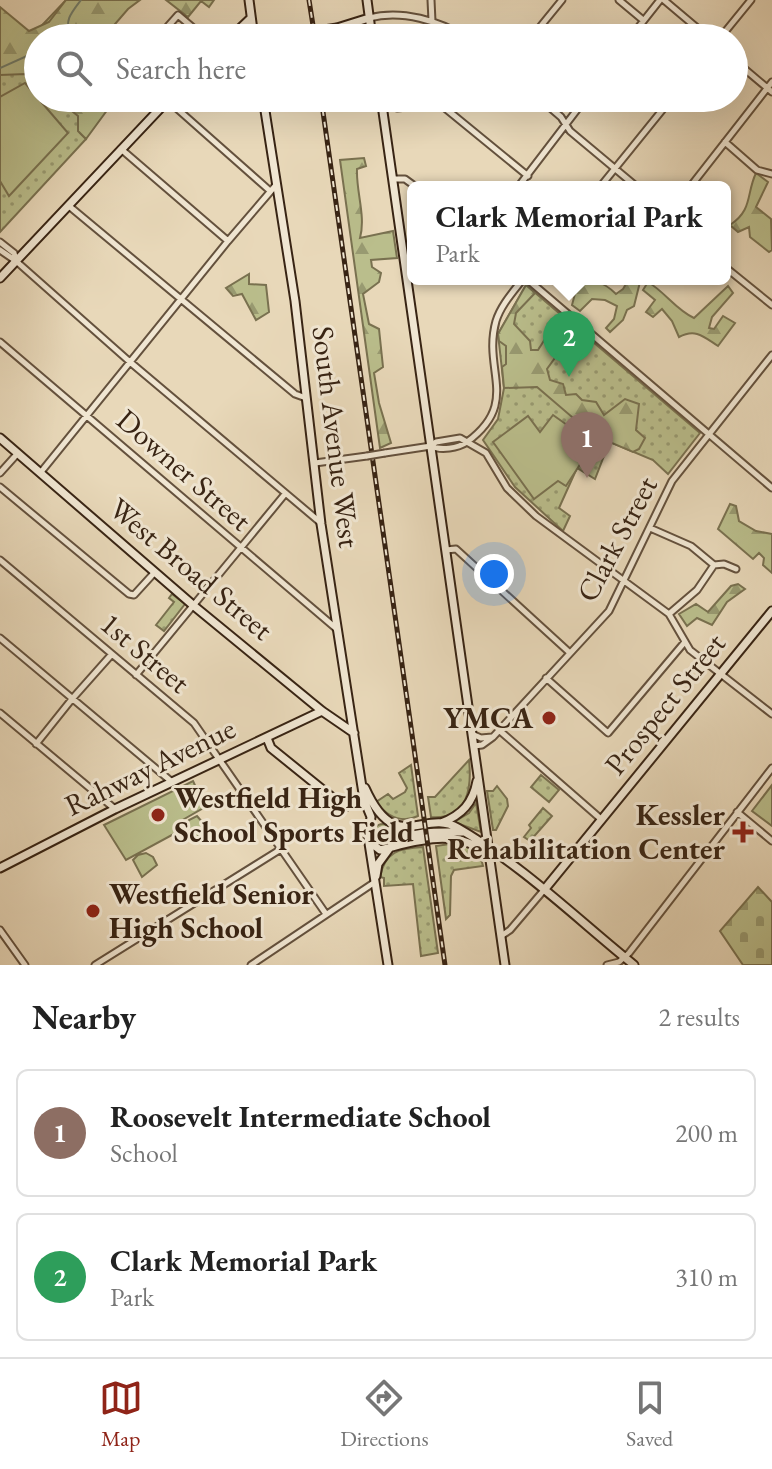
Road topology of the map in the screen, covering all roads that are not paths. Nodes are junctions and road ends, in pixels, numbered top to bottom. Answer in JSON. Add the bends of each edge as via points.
{"nodes":[{"id":1,"x":367,"y":0,"type":"edge"},
{"id":2,"x":431,"y":0,"type":"edge"},
{"id":3,"x":562,"y":0,"type":"edge"},
{"id":4,"x":619,"y":0,"type":"edge"},
{"id":5,"x":662,"y":0,"type":"edge"},
{"id":6,"x":751,"y":0,"type":"edge"},
{"id":7,"x":248,"y":1,"type":"edge"},
{"id":8,"x":251,"y":18,"type":"junction"},
{"id":9,"x":369,"y":18,"type":"junction"},
{"id":10,"x":643,"y":20,"type":"junction"},
{"id":11,"x":432,"y":21,"type":"junction"},
{"id":12,"x":170,"y":24,"type":"edge"},
{"id":13,"x":189,"y":24,"type":"edge"},
{"id":14,"x":245,"y":24,"type":"edge"},
{"id":15,"x":252,"y":24,"type":"edge"},
{"id":16,"x":350,"y":24,"type":"edge"},
{"id":17,"x":370,"y":24,"type":"edge"},
{"id":18,"x":438,"y":24,"type":"edge"},
{"id":19,"x":542,"y":24,"type":"edge"},
{"id":20,"x":640,"y":24,"type":"edge"},
{"id":21,"x":692,"y":24,"type":"edge"},
{"id":22,"x":731,"y":24,"type":"edge"},
{"id":23,"x":748,"y":72,"type":"edge"},
{"id":24,"x":772,"y":82,"type":"edge"},
{"id":25,"x":770,"y":90,"type":"edge"},
{"id":26,"x":156,"y":112,"type":"edge"},
{"id":27,"x":183,"y":112,"type":"edge"},
{"id":28,"x":265,"y":112,"type":"edge"},
{"id":29,"x":383,"y":112,"type":"edge"},
{"id":30,"x":450,"y":112,"type":"edge"},
{"id":31,"x":555,"y":112,"type":"edge"},
{"id":32,"x":576,"y":112,"type":"edge"},
{"id":33,"x":661,"y":112,"type":"edge"},
{"id":34,"x":567,"y":125,"type":"junction"},
{"id":35,"x":725,"y":142,"type":"junction"},
{"id":36,"x":121,"y":149,"type":"junction"},
{"id":37,"x":615,"y":169,"type":"junction"},
{"id":38,"x":772,"y":174,"type":"edge"},
{"id":39,"x":528,"y":176,"type":"junction"},
{"id":40,"x":393,"y":179,"type":"junction"},
{"id":41,"x":408,"y":181,"type":"edge"},
{"id":42,"x":523,"y":181,"type":"edge"},
{"id":43,"x":605,"y":181,"type":"edge"},
{"id":44,"x":630,"y":181,"type":"edge"},
{"id":45,"x":695,"y":181,"type":"edge"},
{"id":46,"x":273,"y":188,"type":"junction"},
{"id":47,"x":68,"y":205,"type":"junction"},
{"id":48,"x":228,"y":241,"type":"junction"},
{"id":49,"x":0,"y":242,"type":"edge"},
{"id":50,"x":0,"y":250,"type":"edge"},
{"id":51,"x":16,"y":261,"type":"junction"},
{"id":52,"x":731,"y":272,"type":"edge"},
{"id":53,"x":407,"y":277,"type":"edge"},
{"id":54,"x":0,"y":278,"type":"edge"},
{"id":55,"x":408,"y":285,"type":"edge"},
{"id":56,"x":520,"y":285,"type":"edge"},
{"id":57,"x":532,"y":285,"type":"edge"},
{"id":58,"x":179,"y":300,"type":"junction"},
{"id":59,"x":772,"y":305,"type":"edge"},
{"id":60,"x":0,"y":342,"type":"edge"},
{"id":61,"x":772,"y":355,"type":"edge"},
{"id":62,"x":130,"y":362,"type":"junction"},
{"id":63,"x":306,"y":398,"type":"junction"},
{"id":64,"x":88,"y":417,"type":"junction"},
{"id":65,"x":709,"y":433,"type":"junction"},
{"id":66,"x":0,"y":438,"type":"edge"},
{"id":67,"x":468,"y":441,"type":"junction"},
{"id":68,"x":431,"y":446,"type":"junction"},
{"id":69,"x":18,"y":453,"type":"junction"},
{"id":70,"x":315,"y":463,"type":"junction"},
{"id":71,"x":41,"y":472,"type":"junction"},
{"id":72,"x":0,"y":473,"type":"edge"},
{"id":73,"x":0,"y":487,"type":"edge"},
{"id":74,"x":772,"y":488,"type":"edge"},
{"id":75,"x":285,"y":494,"type":"junction"},
{"id":76,"x":321,"y":524,"type":"junction"},
{"id":77,"x":650,"y":528,"type":"junction"},
{"id":78,"x":242,"y":548,"type":"junction"},
{"id":79,"x":446,"y":550,"type":"junction"},
{"id":80,"x":0,"y":560,"type":"edge"},
{"id":81,"x":714,"y":565,"type":"junction"},
{"id":82,"x":736,"y":569,"type":"dead end"},
{"id":83,"x":155,"y":572,"type":"junction"},
{"id":84,"x":624,"y":582,"type":"junction"},
{"id":85,"x":194,"y":606,"type":"junction"},
{"id":86,"x":772,"y":611,"type":"edge"},
{"id":87,"x":669,"y":614,"type":"junction"},
{"id":88,"x":339,"y":630,"type":"junction"},
{"id":89,"x":0,"y":638,"type":"edge"},
{"id":90,"x":684,"y":643,"type":"junction"},
{"id":91,"x":570,"y":653,"type":"junction"},
{"id":92,"x":112,"y":654,"type":"junction"},
{"id":93,"x":722,"y":674,"type":"junction"},
{"id":94,"x":136,"y":675,"type":"junction"},
{"id":95,"x":546,"y":678,"type":"junction"},
{"id":96,"x":72,"y":699,"type":"junction"},
{"id":97,"x":322,"y":711,"type":"junction"},
{"id":98,"x":0,"y":713,"type":"edge"},
{"id":99,"x":772,"y":714,"type":"edge"},
{"id":100,"x":499,"y":730,"type":"junction"},
{"id":101,"x":354,"y":733,"type":"junction"},
{"id":102,"x":472,"y":734,"type":"junction"},
{"id":103,"x":493,"y":737,"type":"junction"},
{"id":104,"x":267,"y":738,"type":"junction"},
{"id":105,"x":36,"y":744,"type":"junction"},
{"id":106,"x":474,"y":746,"type":"junction"},
{"id":107,"x":220,"y":761,"type":"junction"},
{"id":108,"x":772,"y":768,"type":"edge"},
{"id":109,"x":478,"y":775,"type":"junction"},
{"id":110,"x":173,"y":783,"type":"junction"},
{"id":111,"x":363,"y":783,"type":"junction"},
{"id":112,"x":366,"y":804,"type":"junction"},
{"id":113,"x":115,"y":809,"type":"junction"},
{"id":114,"x":737,"y":812,"type":"junction"},
{"id":115,"x":602,"y":820,"type":"junction"},
{"id":116,"x":389,"y":821,"type":"junction"},
{"id":117,"x":438,"y":824,"type":"junction"},
{"id":118,"x":370,"y":826,"type":"junction"},
{"id":119,"x":462,"y":832,"type":"junction"},
{"id":120,"x":369,"y":840,"type":"junction"},
{"id":121,"x":772,"y":841,"type":"edge"},
{"id":122,"x":488,"y":845,"type":"junction"},
{"id":123,"x":392,"y":846,"type":"junction"},
{"id":124,"x":281,"y":849,"type":"junction"},
{"id":125,"x":489,"y":856,"type":"junction"},
{"id":126,"x":0,"y":868,"type":"edge"},
{"id":127,"x":376,"y":882,"type":"junction"},
{"id":128,"x":544,"y":890,"type":"junction"},
{"id":129,"x":326,"y":914,"type":"junction"},
{"id":130,"x":0,"y":930,"type":"edge"},
{"id":131,"x":501,"y":936,"type":"junction"},
{"id":132,"x":625,"y":957,"type":"junction"},
{"id":133,"x":25,"y":965,"type":"edge"},
{"id":134,"x":95,"y":965,"type":"edge"},
{"id":135,"x":251,"y":965,"type":"edge"},
{"id":136,"x":388,"y":965,"type":"edge"},
{"id":137,"x":505,"y":965,"type":"edge"},
{"id":138,"x":607,"y":965,"type":"edge"},
{"id":139,"x":634,"y":965,"type":"edge"}],
"edges":[{"from":1,"to":9,"type":"main road"},
{"from":2,"to":11,"type":"street"},
{"from":3,"to":19,"type":"street"},
{"from":4,"to":10,"type":"street"},
{"from":5,"to":10,"type":"street"},
{"from":5,"to":21,"type":"street"},
{"from":6,"to":22,"type":"street"},
{"from":7,"to":8,"type":"main road"},
{"from":8,"to":14,"type":"main road"},
{"from":8,"to":15,"type":"main road"},
{"from":9,"to":11,"type":"street"},
{"from":9,"to":16,"type":"main road"},
{"from":9,"to":17,"type":"main road"},
{"from":10,"to":20,"type":"street"},
{"from":11,"to":18,"type":"street"},
{"from":12,"to":13,"type":"street","via":[[178,15]]},
{"from":23,"to":25,"type":"street"},
{"from":24,"to":25,"type":"street"},
{"from":25,"to":35,"type":"street"},
{"from":26,"to":36,"type":"main road"},
{"from":27,"to":46,"type":"street"},
{"from":28,"to":46,"type":"main road","name":"South Avenue West"},
{"from":29,"to":40,"type":"main road"},
{"from":30,"to":39,"type":"street"},
{"from":31,"to":34,"type":"street"},
{"from":32,"to":34,"type":"street"},
{"from":33,"to":37,"type":"street"},
{"from":34,"to":37,"type":"street"},
{"from":34,"to":39,"type":"street"},
{"from":35,"to":38,"type":"street","via":[[757,170]]},
{"from":35,"to":45,"type":"street"},
{"from":36,"to":47,"type":"main road"},
{"from":36,"to":48,"type":"street"},
{"from":37,"to":43,"type":"street"},
{"from":37,"to":44,"type":"street"},
{"from":39,"to":42,"type":"street"},
{"from":40,"to":41,"type":"street"},
{"from":40,"to":53,"type":"main road"},
{"from":46,"to":48,"type":"street"},
{"from":46,"to":63,"type":"main road","name":"South Avenue West","via":[[295,301]]},
{"from":47,"to":51,"type":"main road"},
{"from":47,"to":58,"type":"street"},
{"from":48,"to":58,"type":"street"},
{"from":49,"to":51,"type":"street"},
{"from":50,"to":51,"type":"street"},
{"from":51,"to":54,"type":"main road"},
{"from":51,"to":62,"type":"street"},
{"from":52,"to":59,"type":"street"},
{"from":55,"to":68,"type":"main road"},
{"from":56,"to":67,"type":"street","via":[[497,320],[495,409]]},
{"from":57,"to":65,"type":"street"},
{"from":58,"to":62,"type":"street"},
{"from":58,"to":63,"type":"street"},
{"from":60,"to":64,"type":"street","name":"Downer Street"},
{"from":61,"to":65,"type":"street","name":"Clark Street"},
{"from":62,"to":64,"type":"street"},
{"from":62,"to":75,"type":"street"},
{"from":63,"to":70,"type":"main road","name":"South Avenue West"},
{"from":64,"to":71,"type":"street"},
{"from":64,"to":78,"type":"street","name":"Downer Street"},
{"from":65,"to":74,"type":"street"},
{"from":65,"to":77,"type":"street","name":"Clark Street","via":[[672,481]]},
{"from":66,"to":69,"type":"main road","name":"West Broad Street"},
{"from":67,"to":68,"type":"street","via":[[462,446]]},
{"from":67,"to":84,"type":"street","via":[[486,453],[507,488],[536,516]]},
{"from":68,"to":70,"type":"street","bridge":true},
{"from":68,"to":79,"type":"main road"},
{"from":69,"to":71,"type":"main road","name":"West Broad Street"},
{"from":69,"to":72,"type":"street"},
{"from":70,"to":76,"type":"main road","name":"South Avenue West"},
{"from":71,"to":83,"type":"main road","name":"West Broad Street"},
{"from":73,"to":83,"type":"street","via":[[129,594]]},
{"from":75,"to":76,"type":"street"},
{"from":75,"to":78,"type":"street"},
{"from":76,"to":88,"type":"main road","name":"South Avenue West"},
{"from":77,"to":81,"type":"street","via":[[691,546]]},
{"from":77,"to":84,"type":"street","name":"Clark Street"},
{"from":78,"to":85,"type":"street"},
{"from":78,"to":88,"type":"street","name":"Downer Street"},
{"from":79,"to":91,"type":"street","via":[[456,549]]},
{"from":79,"to":102,"type":"main road"},
{"from":80,"to":92,"type":"street","name":"1st Street"},
{"from":81,"to":82,"type":"street"},
{"from":81,"to":87,"type":"street","via":[[697,590]]},
{"from":83,"to":85,"type":"main road","name":"West Broad Street"},
{"from":84,"to":87,"type":"street"},
{"from":84,"to":91,"type":"street","name":"Clark Street","via":[[609,611]]},
{"from":85,"to":94,"type":"street"},
{"from":85,"to":97,"type":"main road","name":"West Broad Street"},
{"from":86,"to":93,"type":"main road","name":"Prospect Street"},
{"from":87,"to":90,"type":"street"},
{"from":88,"to":101,"type":"main road","name":"South Avenue West"},
{"from":89,"to":96,"type":"street"},
{"from":90,"to":93,"type":"street"},
{"from":90,"to":95,"type":"street","via":[[607,732]]},
{"from":91,"to":95,"type":"street","name":"Clark Street"},
{"from":92,"to":94,"type":"street","name":"1st Street"},
{"from":92,"to":96,"type":"street"},
{"from":93,"to":99,"type":"street"},
{"from":93,"to":115,"type":"main road","name":"Prospect Street"},
{"from":94,"to":107,"type":"street","name":"1st Street","via":[[194,723]]},
{"from":95,"to":100,"type":"street","name":"Clark Street"},
{"from":96,"to":105,"type":"street"},
{"from":96,"to":110,"type":"street"},
{"from":97,"to":101,"type":"main road","name":"West Broad Street"},
{"from":97,"to":104,"type":"main road","name":"Rahway Avenue"},
{"from":98,"to":105,"type":"street"},
{"from":100,"to":103,"type":"street","name":"Clark Street"},
{"from":100,"to":115,"type":"street"},
{"from":101,"to":111,"type":"main road","name":"South Avenue West"},
{"from":102,"to":103,"type":"street"},
{"from":102,"to":106,"type":"main road"},
{"from":103,"to":106,"type":"street","name":"Clark Street"},
{"from":104,"to":107,"type":"main road","name":"Rahway Avenue"},
{"from":104,"to":112,"type":"main road","via":[[271,748],[344,807]]},
{"from":105,"to":113,"type":"street"},
{"from":106,"to":109,"type":"main road"},
{"from":107,"to":110,"type":"main road","name":"Rahway Avenue"},
{"from":107,"to":124,"type":"street","name":"1st Street"},
{"from":108,"to":114,"type":"street"},
{"from":109,"to":117,"type":"main road","via":[[469,804]]},
{"from":109,"to":122,"type":"main road"},
{"from":110,"to":113,"type":"main road","name":"Rahway Avenue"},
{"from":111,"to":112,"type":"main road","name":"South Avenue West"},
{"from":111,"to":116,"type":"main road","name":"South Avenue West"},
{"from":112,"to":118,"type":"main road","name":"South Avenue West"},
{"from":113,"to":126,"type":"main road","name":"Rahway Avenue"},
{"from":114,"to":121,"type":"street"},
{"from":114,"to":132,"type":"street"},
{"from":115,"to":128,"type":"main road","name":"Prospect Street"},
{"from":116,"to":117,"type":"main road","via":[[406,827]]},
{"from":116,"to":118,"type":"main road"},
{"from":116,"to":123,"type":"main road","via":[[398,832]]},
{"from":117,"to":119,"type":"main road"},
{"from":118,"to":120,"type":"main road"},
{"from":119,"to":122,"type":"main road"},
{"from":119,"to":123,"type":"main road","via":[[415,835]]},
{"from":120,"to":123,"type":"main road","via":[[376,848]]},
{"from":120,"to":127,"type":"main road"},
{"from":122,"to":125,"type":"main road"},
{"from":122,"to":128,"type":"main road"},
{"from":123,"to":125,"type":"main road","via":[[454,837]]},
{"from":123,"to":127,"type":"main road","via":[[378,864]]},
{"from":124,"to":129,"type":"street","name":"1st Street"},
{"from":124,"to":134,"type":"street"},
{"from":125,"to":131,"type":"main road"},
{"from":127,"to":129,"type":"street"},
{"from":127,"to":136,"type":"main road"},
{"from":128,"to":131,"type":"street","name":"Prospect Street"},
{"from":128,"to":132,"type":"main road"},
{"from":129,"to":135,"type":"street"},
{"from":130,"to":133,"type":"street"},
{"from":131,"to":137,"type":"main road"},
{"from":132,"to":138,"type":"street"},
{"from":132,"to":139,"type":"main road"}]}
